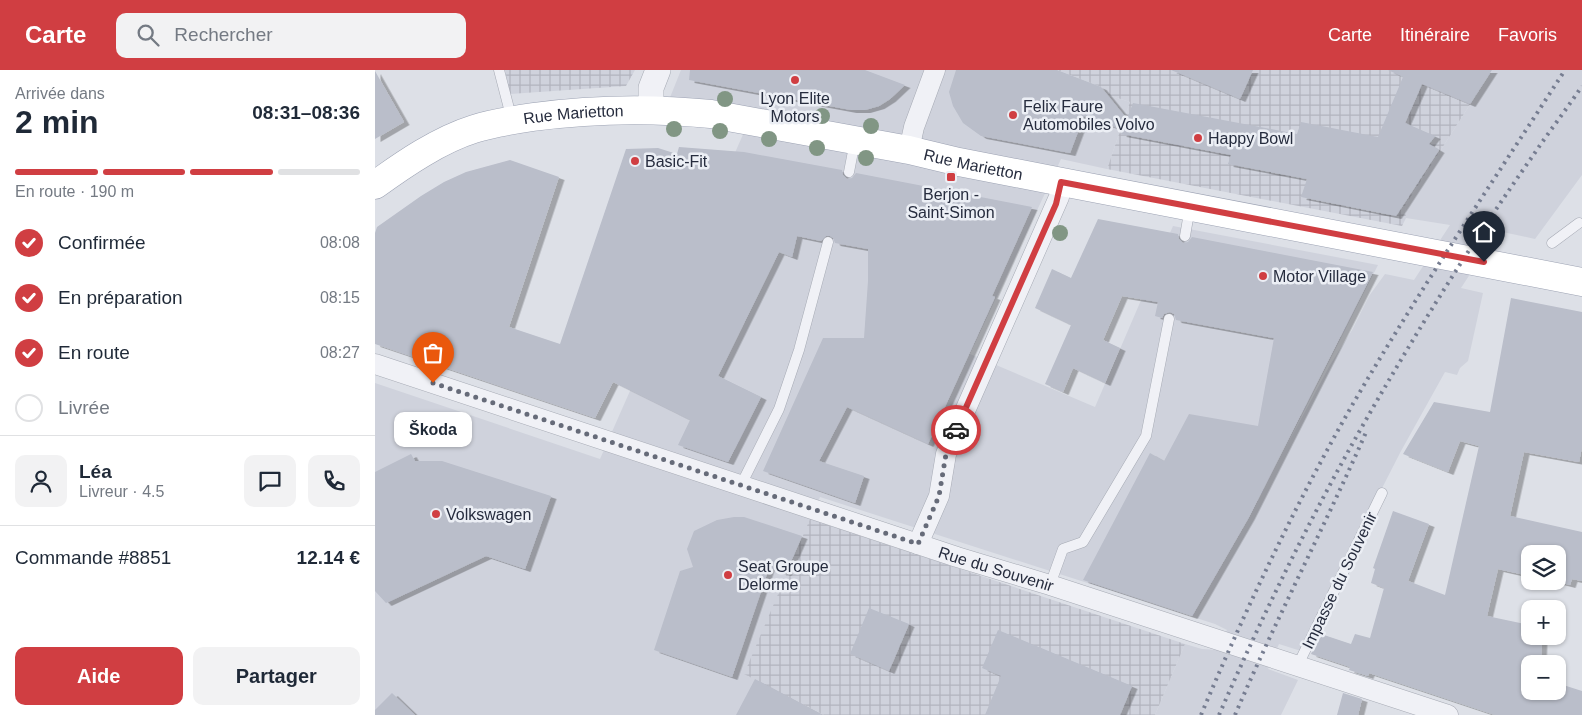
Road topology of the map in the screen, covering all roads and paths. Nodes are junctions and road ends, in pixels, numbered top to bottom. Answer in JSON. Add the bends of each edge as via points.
{"nodes":[{"id":1,"x":499,"y":70,"type":"edge"},
{"id":2,"x":658,"y":70,"type":"edge"},
{"id":3,"x":935,"y":70,"type":"edge"},
{"id":4,"x":651,"y":110,"type":"junction"},
{"id":5,"x":513,"y":120,"type":"junction"},
{"id":6,"x":855,"y":140,"type":"junction"},
{"id":7,"x":909,"y":150,"type":"junction"},
{"id":8,"x":849,"y":172,"type":"dead end"},
{"id":9,"x":1061,"y":182,"type":"junction"},
{"id":10,"x":375,"y":185,"type":"edge"},
{"id":11,"x":1191,"y":206,"type":"junction"},
{"id":12,"x":1579,"y":223,"type":"dead end"},
{"id":13,"x":1185,"y":236,"type":"dead end"},
{"id":14,"x":828,"y":242,"type":"dead end"},
{"id":15,"x":1552,"y":243,"type":"dead end"},
{"id":16,"x":1582,"y":282,"type":"edge"},
{"id":17,"x":1169,"y":319,"type":"dead end"},
{"id":18,"x":376,"y":368,"type":"edge"},
{"id":19,"x":741,"y":485,"type":"junction"},
{"id":20,"x":1382,"y":493,"type":"dead end"},
{"id":21,"x":918,"y":544,"type":"junction"},
{"id":22,"x":1050,"y":585,"type":"junction"},
{"id":23,"x":1297,"y":667,"type":"junction"},
{"id":24,"x":1447,"y":715,"type":"edge"}],
"edges":[{"from":1,"to":5,"type":"lane"},
{"from":2,"to":4,"type":"street","via":[[651,88]]},
{"from":3,"to":7,"type":"street"},
{"from":4,"to":5,"type":"main road","name":"Rue Marietton","via":[[595,110]]},
{"from":4,"to":6,"type":"main road","name":"Rue Marietton","via":[[711,114]]},
{"from":5,"to":10,"type":"main road","name":"Rue Marietton","via":[[473,130],[430,148]]},
{"from":6,"to":7,"type":"main road","name":"Rue Marietton"},
{"from":6,"to":8,"type":"lane"},
{"from":7,"to":9,"type":"main road","name":"Rue Marietton"},
{"from":9,"to":11,"type":"main road","name":"Rue Marietton"},
{"from":9,"to":21,"type":"street","via":[[1056,204],[946,454],[939,496]]},
{"from":11,"to":13,"type":"lane"},
{"from":11,"to":16,"type":"main road","name":"Rue Marietton"},
{"from":12,"to":15,"type":"lane"},
{"from":14,"to":19,"type":"lane","via":[[782,401]]},
{"from":17,"to":22,"type":"lane","via":[[1147,436],[1083,542],[1063,549]]},
{"from":18,"to":19,"type":"street","name":"Rue du Souvenir"},
{"from":19,"to":21,"type":"street","name":"Rue du Souvenir"},
{"from":20,"to":23,"type":"lane","name":"Impasse du Souvenir"},
{"from":21,"to":22,"type":"street","name":"Rue du Souvenir"},
{"from":22,"to":23,"type":"street","name":"Rue du Souvenir"},
{"from":23,"to":24,"type":"street","name":"Rue du Souvenir"}]}
